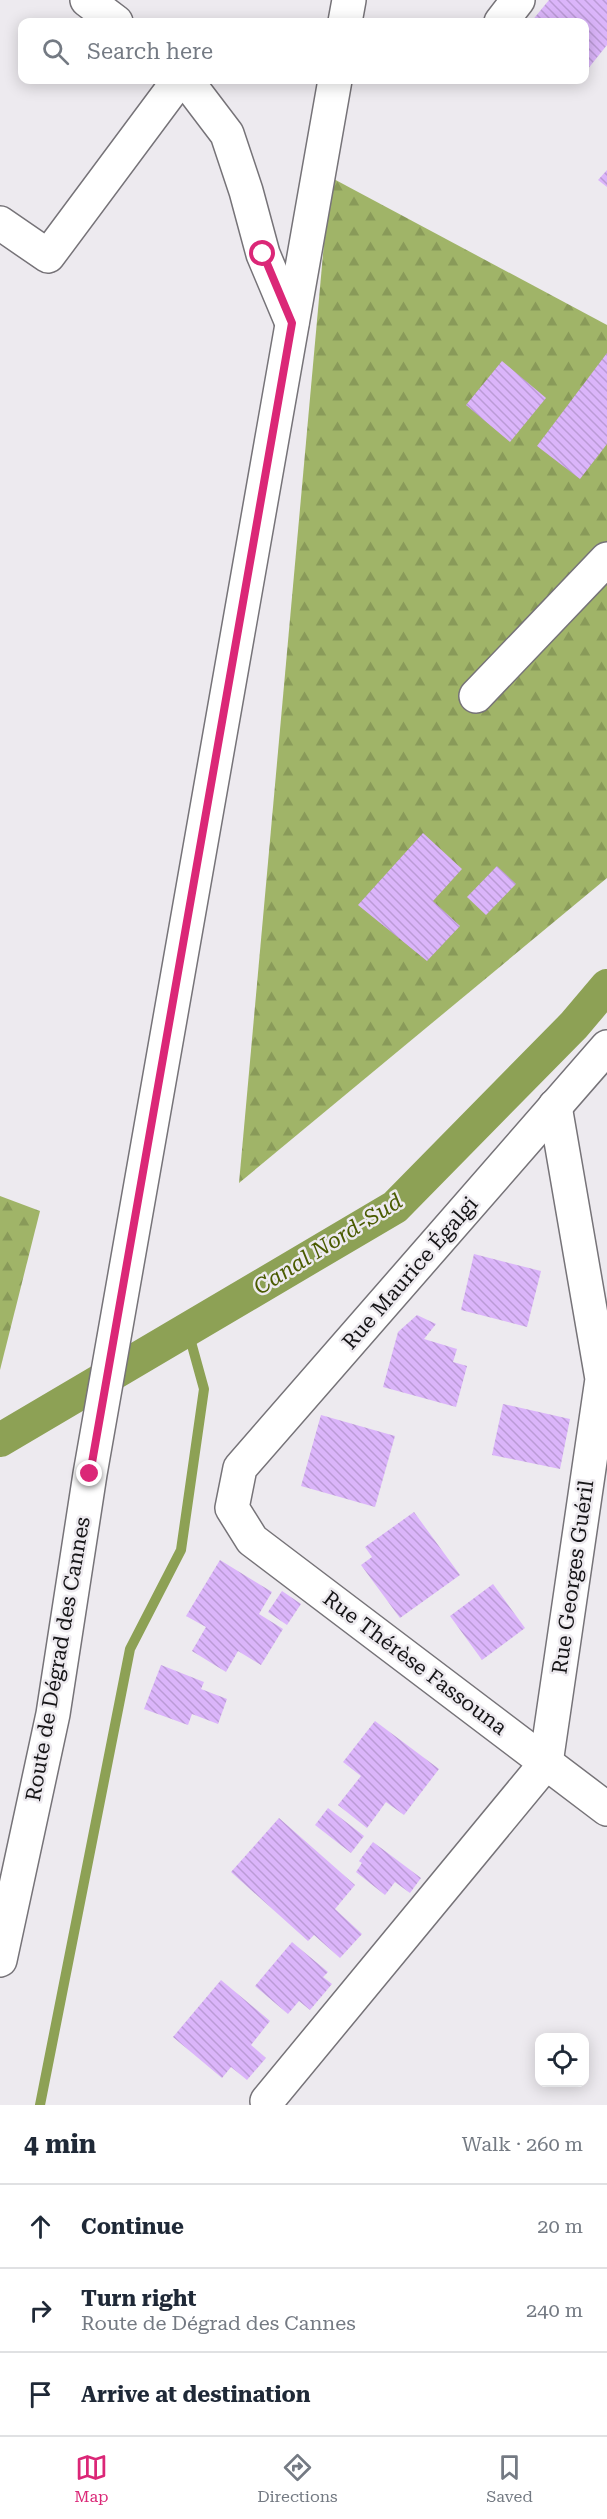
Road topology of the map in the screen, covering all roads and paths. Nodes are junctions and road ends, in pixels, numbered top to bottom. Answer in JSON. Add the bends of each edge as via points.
{"nodes":[{"id":1,"x":87,"y":0,"type":"edge"},
{"id":2,"x":349,"y":0,"type":"edge"},
{"id":3,"x":518,"y":0,"type":"edge"},
{"id":4,"x":111,"y":18,"type":"edge"},
{"id":5,"x":346,"y":18,"type":"edge"},
{"id":6,"x":504,"y":18,"type":"edge"},
{"id":7,"x":176,"y":84,"type":"edge"},
{"id":8,"x":189,"y":84,"type":"edge"},
{"id":9,"x":334,"y":84,"type":"edge"},
{"id":10,"x":0,"y":223,"type":"edge"},
{"id":11,"x":292,"y":323,"type":"junction"},
{"id":12,"x":607,"y":559,"type":"edge"},
{"id":13,"x":476,"y":696,"type":"dead end"},
{"id":14,"x":607,"y":1047,"type":"edge"},
{"id":15,"x":555,"y":1106,"type":"junction"},
{"id":16,"x":604,"y":1378,"type":"edge"},
{"id":17,"x":232,"y":1508,"type":"joint"},
{"id":18,"x":546,"y":1763,"type":"junction"},
{"id":19,"x":607,"y":1809,"type":"edge"},
{"id":20,"x":0,"y":1960,"type":"edge"},
{"id":21,"x":267,"y":2102,"type":"dead end"}],
"edges":[{"from":1,"to":4,"type":"street"},
{"from":2,"to":5,"type":"street"},
{"from":3,"to":6,"type":"street"},
{"from":7,"to":10,"type":"street","via":[[48,256]]},
{"from":8,"to":11,"type":"street","via":[[227,134],[263,254]]},
{"from":9,"to":11,"type":"street","name":"Route de Dégrad des Cannes"},
{"from":11,"to":20,"type":"street","name":"Route de Dégrad des Cannes","via":[[90,1474],[52,1714]]},
{"from":12,"to":13,"type":"street"},
{"from":14,"to":15,"type":"street","name":"Rue Maurice Égalgi"},
{"from":15,"to":16,"type":"street","name":"Rue Georges Guéril"},
{"from":15,"to":17,"type":"street","name":"Rue Maurice Égalgi","via":[[240,1468]]},
{"from":16,"to":18,"type":"street","name":"Rue Georges Guéril"},
{"from":17,"to":18,"type":"street","name":"Rue Thérèse Fassouna","via":[[252,1540]]},
{"from":18,"to":19,"type":"street","name":"Rue Thérèse Fassouna"},
{"from":18,"to":21,"type":"street"}]}
